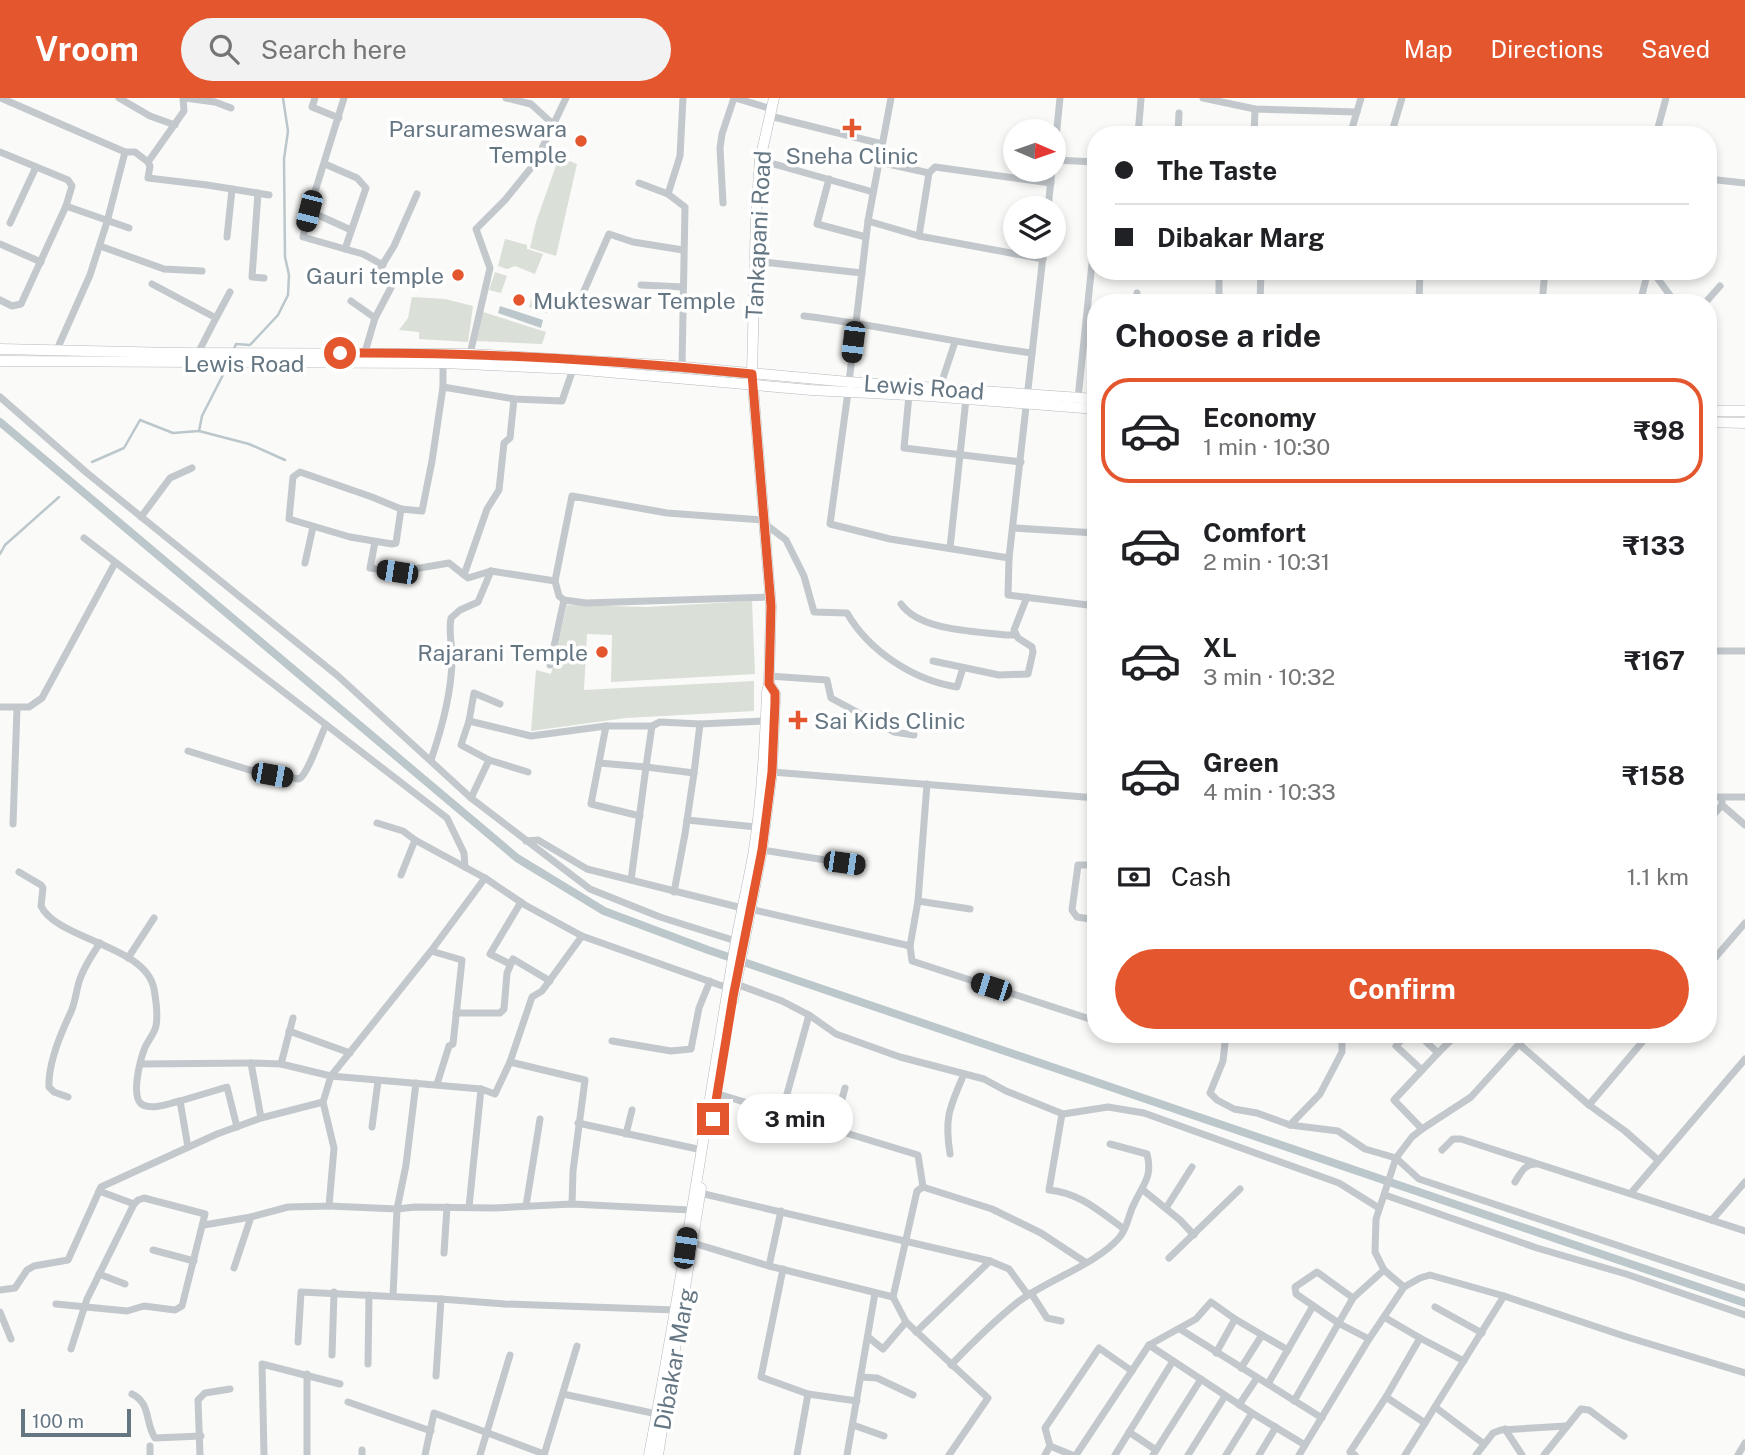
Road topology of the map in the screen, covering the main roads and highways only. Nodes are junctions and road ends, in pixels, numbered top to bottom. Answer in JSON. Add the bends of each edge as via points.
{"nodes":[{"id":1,"x":774,"y":98,"type":"edge"},
{"id":2,"x":0,"y":349,"type":"edge"},
{"id":3,"x":55,"y":356,"type":"junction"},
{"id":4,"x":154,"y":358,"type":"junction"},
{"id":5,"x":224,"y":358,"type":"junction"},
{"id":6,"x":248,"y":358,"type":"junction"},
{"id":7,"x":0,"y":360,"type":"edge"},
{"id":8,"x":738,"y":378,"type":"junction"},
{"id":9,"x":752,"y":379,"type":"junction"},
{"id":10,"x":848,"y":387,"type":"junction"},
{"id":11,"x":1087,"y":398,"type":"edge"},
{"id":12,"x":1028,"y":399,"type":"junction"},
{"id":13,"x":1087,"y":408,"type":"edge"},
{"id":14,"x":1717,"y":411,"type":"edge"},
{"id":15,"x":1745,"y":411,"type":"edge"},
{"id":16,"x":1717,"y":422,"type":"edge"},
{"id":17,"x":1745,"y":423,"type":"edge"},
{"id":18,"x":769,"y":680,"type":"junction"},
{"id":19,"x":746,"y":908,"type":"junction"},
{"id":20,"x":732,"y":986,"type":"junction"},
{"id":21,"x":695,"y":1201,"type":"junction"},
{"id":22,"x":649,"y":1455,"type":"edge"},
{"id":23,"x":658,"y":1455,"type":"edge"}],
"edges":[{"from":1,"to":9,"type":"main road","name":"Tankapani Road","via":[[760,160]]},
{"from":2,"to":3,"type":"main road","name":"Lewis Road"},
{"from":3,"to":4,"type":"main road","name":"Lewis Road"},
{"from":3,"to":7,"type":"main road","name":"Lewis Road"},
{"from":4,"to":5,"type":"main road","name":"Lewis Road"},
{"from":4,"to":5,"type":"main road","name":"Lewis Road","via":[[198,353]]},
{"from":5,"to":6,"type":"main road","name":"Lewis Road"},
{"from":6,"to":8,"type":"main road","name":"Lewis Road"},
{"from":6,"to":8,"type":"main road","name":"Lewis Road","via":[[365,352],[470,354],[682,367]]},
{"from":8,"to":9,"type":"main road","name":"Lewis Road"},
{"from":9,"to":10,"type":"main road","name":"Lewis Road"},
{"from":9,"to":18,"type":"main road","name":"Dibakar Marg","via":[[770,597]]},
{"from":10,"to":12,"type":"main road","name":"Lewis Road","via":[[966,399]]},
{"from":10,"to":12,"type":"main road","name":"Lewis Road","via":[[940,387]]},
{"from":11,"to":12,"type":"main road","name":"Lewis Road"},
{"from":12,"to":13,"type":"main road","name":"Lewis Road"},
{"from":14,"to":15,"type":"main road"},
{"from":16,"to":17,"type":"main road"},
{"from":18,"to":19,"type":"main road","name":"Dibakar Marg"},
{"from":18,"to":19,"type":"main road","name":"Dibakar Marg","via":[[775,693],[772,772],[762,850]]},
{"from":19,"to":20,"type":"main road","name":"Dibakar Marg"},
{"from":20,"to":21,"type":"main road","name":"Dibakar Marg"},
{"from":20,"to":21,"type":"main road","name":"Dibakar Marg","via":[[718,1094]]},
{"from":21,"to":22,"type":"main road","name":"Dibakar Marg"},
{"from":21,"to":23,"type":"main road","name":"Dibakar Marg","via":[[693,1243]]}]}
